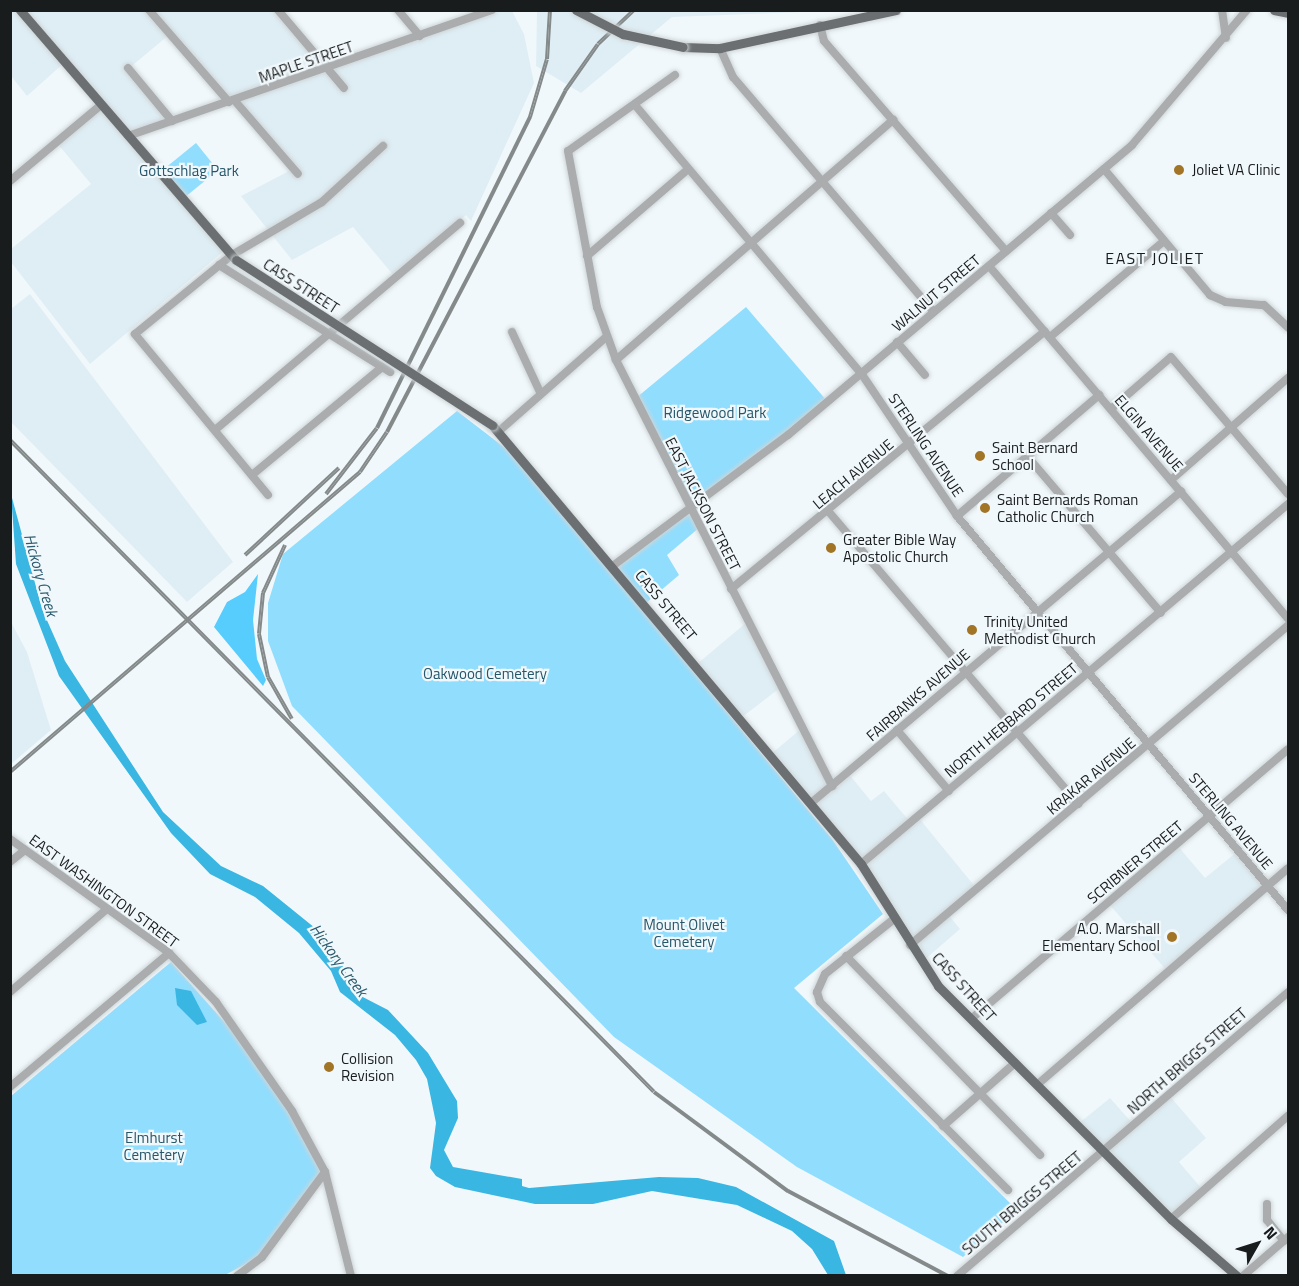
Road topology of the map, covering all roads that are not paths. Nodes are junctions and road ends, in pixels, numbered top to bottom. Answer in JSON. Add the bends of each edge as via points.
{"nodes":[{"id":1,"x":20,"y":10,"type":"edge"},
{"id":2,"x":149,"y":10,"type":"edge"},
{"id":3,"x":278,"y":10,"type":"edge"},
{"id":4,"x":398,"y":10,"type":"edge"},
{"id":5,"x":492,"y":10,"type":"edge"},
{"id":6,"x":576,"y":10,"type":"edge"},
{"id":7,"x":896,"y":10,"type":"edge"},
{"id":8,"x":1222,"y":10,"type":"edge"},
{"id":9,"x":1247,"y":10,"type":"edge"},
{"id":10,"x":1274,"y":10,"type":"edge"},
{"id":11,"x":1286,"y":12,"type":"edge"},
{"id":12,"x":820,"y":25,"type":"junction"},
{"id":13,"x":420,"y":36,"type":"junction"},
{"id":14,"x":1226,"y":38,"type":"junction"},
{"id":15,"x":720,"y":48,"type":"junction"},
{"id":16,"x":128,"y":68,"type":"dead end"},
{"id":17,"x":327,"y":68,"type":"junction"},
{"id":18,"x":675,"y":75,"type":"dead end"},
{"id":19,"x":344,"y":88,"type":"dead end"},
{"id":20,"x":232,"y":101,"type":"junction"},
{"id":21,"x":101,"y":105,"type":"junction"},
{"id":22,"x":635,"y":105,"type":"junction"},
{"id":23,"x":893,"y":120,"type":"junction"},
{"id":24,"x":172,"y":121,"type":"junction"},
{"id":25,"x":128,"y":136,"type":"junction"},
{"id":26,"x":383,"y":146,"type":"dead end"},
{"id":27,"x":1104,"y":169,"type":"junction"},
{"id":28,"x":687,"y":170,"type":"junction"},
{"id":29,"x":298,"y":174,"type":"dead end"},
{"id":30,"x":10,"y":181,"type":"edge"},
{"id":31,"x":822,"y":182,"type":"junction"},
{"id":32,"x":1051,"y":213,"type":"junction"},
{"id":33,"x":460,"y":223,"type":"dead end"},
{"id":34,"x":1070,"y":235,"type":"dead end"},
{"id":35,"x":1164,"y":241,"type":"junction"},
{"id":36,"x":750,"y":244,"type":"junction"},
{"id":37,"x":1006,"y":251,"type":"junction"},
{"id":38,"x":587,"y":256,"type":"junction"},
{"id":39,"x":234,"y":257,"type":"junction"},
{"id":40,"x":219,"y":265,"type":"junction"},
{"id":41,"x":989,"y":266,"type":"junction"},
{"id":42,"x":934,"y":312,"type":"junction"},
{"id":43,"x":1288,"y":327,"type":"edge"},
{"id":44,"x":512,"y":332,"type":"dead end"},
{"id":45,"x":329,"y":333,"type":"junction"},
{"id":46,"x":1048,"y":334,"type":"junction"},
{"id":47,"x":606,"y":336,"type":"junction"},
{"id":48,"x":897,"y":342,"type":"junction"},
{"id":49,"x":616,"y":360,"type":"junction"},
{"id":50,"x":382,"y":367,"type":"junction"},
{"id":51,"x":390,"y":372,"type":"dead end"},
{"id":52,"x":861,"y":373,"type":"junction"},
{"id":53,"x":925,"y":375,"type":"dead end"},
{"id":54,"x":1288,"y":378,"type":"edge"},
{"id":55,"x":540,"y":392,"type":"junction"},
{"id":56,"x":1099,"y":395,"type":"junction"},
{"id":57,"x":1111,"y":409,"type":"junction"},
{"id":58,"x":1232,"y":426,"type":"junction"},
{"id":59,"x":496,"y":428,"type":"junction"},
{"id":60,"x":215,"y":430,"type":"junction"},
{"id":61,"x":909,"y":446,"type":"junction"},
{"id":62,"x":1027,"y":456,"type":"junction"},
{"id":63,"x":252,"y":475,"type":"junction"},
{"id":64,"x":1171,"y":480,"type":"junction"},
{"id":65,"x":1181,"y":491,"type":"junction"},
{"id":66,"x":1288,"y":494,"type":"edge"},
{"id":67,"x":268,"y":495,"type":"dead end"},
{"id":68,"x":1288,"y":504,"type":"edge"},
{"id":69,"x":690,"y":506,"type":"junction"},
{"id":70,"x":829,"y":512,"type":"junction"},
{"id":71,"x":957,"y":516,"type":"junction"},
{"id":72,"x":1108,"y":552,"type":"junction"},
{"id":73,"x":1232,"y":552,"type":"junction"},
{"id":74,"x":614,"y":565,"type":"junction"},
{"id":75,"x":731,"y":589,"type":"junction"},
{"id":76,"x":1037,"y":612,"type":"junction"},
{"id":77,"x":1161,"y":613,"type":"junction"},
{"id":78,"x":1288,"y":618,"type":"edge"},
{"id":79,"x":1288,"y":626,"type":"edge"},
{"id":80,"x":965,"y":671,"type":"junction"},
{"id":81,"x":1088,"y":673,"type":"junction"},
{"id":82,"x":897,"y":730,"type":"junction"},
{"id":83,"x":1017,"y":733,"type":"junction"},
{"id":84,"x":1148,"y":745,"type":"junction"},
{"id":85,"x":1288,"y":749,"type":"edge"},
{"id":86,"x":832,"y":786,"type":"junction"},
{"id":87,"x":949,"y":791,"type":"junction"},
{"id":88,"x":811,"y":803,"type":"junction"},
{"id":89,"x":1078,"y":804,"type":"junction"},
{"id":90,"x":1210,"y":816,"type":"junction"},
{"id":91,"x":10,"y":839,"type":"edge"},
{"id":92,"x":25,"y":850,"type":"junction"},
{"id":93,"x":10,"y":862,"type":"edge"},
{"id":94,"x":861,"y":864,"type":"junction"},
{"id":95,"x":1288,"y":868,"type":"edge"},
{"id":96,"x":1268,"y":886,"type":"junction"},
{"id":97,"x":107,"y":909,"type":"junction"},
{"id":98,"x":1288,"y":910,"type":"edge"},
{"id":99,"x":894,"y":919,"type":"junction"},
{"id":100,"x":910,"y":945,"type":"junction"},
{"id":101,"x":169,"y":953,"type":"junction"},
{"id":102,"x":846,"y":956,"type":"junction"},
{"id":103,"x":10,"y":992,"type":"edge"},
{"id":104,"x":1288,"y":992,"type":"edge"},
{"id":105,"x":971,"y":1019,"type":"junction"},
{"id":106,"x":1015,"y":1063,"type":"junction"},
{"id":107,"x":1038,"y":1084,"type":"junction"},
{"id":108,"x":10,"y":1087,"type":"edge"},
{"id":109,"x":978,"y":1094,"type":"junction"},
{"id":110,"x":1288,"y":1116,"type":"edge"},
{"id":111,"x":944,"y":1126,"type":"junction"},
{"id":112,"x":1104,"y":1151,"type":"junction"},
{"id":113,"x":1040,"y":1155,"type":"dead end"},
{"id":114,"x":325,"y":1172,"type":"junction"},
{"id":115,"x":1008,"y":1190,"type":"dead end"},
{"id":116,"x":1267,"y":1204,"type":"dead end"},
{"id":117,"x":1171,"y":1219,"type":"junction"},
{"id":118,"x":1286,"y":1239,"type":"edge"},
{"id":119,"x":237,"y":1275,"type":"edge"},
{"id":120,"x":351,"y":1275,"type":"edge"},
{"id":121,"x":957,"y":1275,"type":"edge"},
{"id":122,"x":1237,"y":1275,"type":"edge"},
{"id":123,"x":1243,"y":1275,"type":"edge"}],
"edges":[{"from":1,"to":21,"type":"main road","name":"CASS STREET"},
{"from":2,"to":20,"type":"street"},
{"from":3,"to":17,"type":"street"},
{"from":4,"to":13,"type":"street"},
{"from":5,"to":13,"type":"street","name":"MAPLE STREET"},
{"from":6,"to":15,"type":"main road","bridge":true,"via":[[622,34],[682,47]]},
{"from":7,"to":12,"type":"main road"},
{"from":8,"to":14,"type":"street"},
{"from":9,"to":14,"type":"street","name":"WALNUT STREET"},
{"from":10,"to":11,"type":"main road"},
{"from":12,"to":15,"type":"main road"},
{"from":12,"to":23,"type":"street","via":[[824,41]]},
{"from":13,"to":17,"type":"street","name":"MAPLE STREET"},
{"from":14,"to":27,"type":"street","name":"WALNUT STREET","via":[[1162,114]]},
{"from":15,"to":31,"type":"street","via":[[733,77]]},
{"from":16,"to":24,"type":"street"},
{"from":17,"to":19,"type":"street"},
{"from":17,"to":20,"type":"street","name":"MAPLE STREET"},
{"from":18,"to":22,"type":"street"},
{"from":20,"to":24,"type":"street","name":"MAPLE STREET"},
{"from":20,"to":29,"type":"street"},
{"from":21,"to":25,"type":"main road","name":"CASS STREET"},
{"from":21,"to":30,"type":"street"},
{"from":22,"to":28,"type":"street","name":"STERLING AVENUE"},
{"from":22,"to":38,"type":"street","name":"EAST JACKSON STREET","via":[[568,151]]},
{"from":23,"to":31,"type":"street"},
{"from":23,"to":37,"type":"street"},
{"from":24,"to":25,"type":"street","name":"MAPLE STREET"},
{"from":25,"to":39,"type":"main road","name":"CASS STREET"},
{"from":26,"to":39,"type":"street","via":[[322,202]]},
{"from":27,"to":32,"type":"street","name":"WALNUT STREET"},
{"from":27,"to":35,"type":"street"},
{"from":28,"to":36,"type":"street","name":"STERLING AVENUE"},
{"from":28,"to":38,"type":"street"},
{"from":31,"to":36,"type":"street"},
{"from":31,"to":42,"type":"street"},
{"from":32,"to":34,"type":"street"},
{"from":32,"to":37,"type":"street","name":"WALNUT STREET"},
{"from":33,"to":45,"type":"street"},
{"from":35,"to":43,"type":"street","via":[[1216,299],[1264,305]]},
{"from":35,"to":46,"type":"street","name":"LEACH AVENUE"},
{"from":36,"to":49,"type":"street"},
{"from":36,"to":52,"type":"street","name":"STERLING AVENUE"},
{"from":37,"to":41,"type":"street","name":"WALNUT STREET"},
{"from":38,"to":47,"type":"street","name":"EAST JACKSON STREET"},
{"from":39,"to":40,"type":"street"},
{"from":39,"to":59,"type":"main road","name":"CASS STREET","bridge":true},
{"from":40,"to":45,"type":"street"},
{"from":40,"to":60,"type":"street","via":[[135,334]]},
{"from":41,"to":42,"type":"street","name":"WALNUT STREET"},
{"from":41,"to":46,"type":"street","name":"ELGIN AVENUE"},
{"from":42,"to":48,"type":"street","name":"WALNUT STREET"},
{"from":44,"to":55,"type":"street"},
{"from":45,"to":50,"type":"street"},
{"from":45,"to":60,"type":"street"},
{"from":46,"to":56,"type":"street","name":"ELGIN AVENUE"},
{"from":46,"to":61,"type":"street","name":"LEACH AVENUE"},
{"from":47,"to":49,"type":"street","name":"EAST JACKSON STREET"},
{"from":47,"to":55,"type":"street"},
{"from":48,"to":52,"type":"street","name":"WALNUT STREET"},
{"from":48,"to":53,"type":"street"},
{"from":49,"to":69,"type":"street","name":"EAST JACKSON STREET"},
{"from":50,"to":51,"type":"street"},
{"from":50,"to":63,"type":"street"},
{"from":52,"to":61,"type":"street","name":"STERLING AVENUE"},
{"from":52,"to":69,"type":"street","name":"WALNUT STREET","via":[[753,464]]},
{"from":54,"to":58,"type":"street"},
{"from":55,"to":59,"type":"street"},
{"from":56,"to":57,"type":"street","name":"ELGIN AVENUE"},
{"from":56,"to":62,"type":"street"},
{"from":57,"to":58,"type":"street","via":[[1171,357]]},
{"from":57,"to":64,"type":"street","name":"ELGIN AVENUE"},
{"from":58,"to":64,"type":"street"},
{"from":58,"to":66,"type":"street"},
{"from":59,"to":74,"type":"main road","name":"CASS STREET"},
{"from":60,"to":63,"type":"street"},
{"from":61,"to":70,"type":"street","name":"LEACH AVENUE"},
{"from":61,"to":71,"type":"street","name":"STERLING AVENUE"},
{"from":62,"to":71,"type":"street"},
{"from":62,"to":72,"type":"street"},
{"from":63,"to":67,"type":"street"},
{"from":64,"to":65,"type":"street","name":"ELGIN AVENUE"},
{"from":65,"to":72,"type":"street","name":"FAIRBANKS AVENUE"},
{"from":65,"to":73,"type":"street","name":"ELGIN AVENUE"},
{"from":68,"to":73,"type":"street","name":"NORTH HEBBARD STREET"},
{"from":69,"to":74,"type":"street","name":"WALNUT STREET"},
{"from":69,"to":75,"type":"street","name":"EAST JACKSON STREET"},
{"from":70,"to":75,"type":"street","name":"LEACH AVENUE"},
{"from":70,"to":80,"type":"street"},
{"from":71,"to":76,"type":"street","name":"STERLING AVENUE"},
{"from":72,"to":76,"type":"street","name":"FAIRBANKS AVENUE"},
{"from":72,"to":77,"type":"street"},
{"from":73,"to":77,"type":"street","name":"NORTH HEBBARD STREET"},
{"from":73,"to":78,"type":"street","name":"ELGIN AVENUE"},
{"from":74,"to":88,"type":"main road","name":"CASS STREET"},
{"from":75,"to":86,"type":"street","name":"EAST JACKSON STREET"},
{"from":76,"to":80,"type":"street","name":"FAIRBANKS AVENUE"},
{"from":76,"to":81,"type":"street","name":"STERLING AVENUE"},
{"from":77,"to":81,"type":"street","name":"NORTH HEBBARD STREET"},
{"from":79,"to":84,"type":"street","name":"KRAKAR AVENUE"},
{"from":80,"to":82,"type":"street","name":"FAIRBANKS AVENUE"},
{"from":80,"to":83,"type":"street"},
{"from":81,"to":83,"type":"street","name":"NORTH HEBBARD STREET"},
{"from":81,"to":84,"type":"street","name":"STERLING AVENUE"},
{"from":82,"to":86,"type":"street","name":"FAIRBANKS AVENUE"},
{"from":82,"to":87,"type":"street"},
{"from":83,"to":87,"type":"street","name":"NORTH HEBBARD STREET"},
{"from":83,"to":89,"type":"street"},
{"from":84,"to":89,"type":"street","name":"KRAKAR AVENUE"},
{"from":84,"to":90,"type":"street","name":"STERLING AVENUE"},
{"from":85,"to":90,"type":"street","name":"SCRIBNER STREET"},
{"from":86,"to":88,"type":"street","name":"FAIRBANKS AVENUE"},
{"from":87,"to":94,"type":"street","name":"NORTH HEBBARD STREET"},
{"from":88,"to":94,"type":"main road","name":"CASS STREET"},
{"from":89,"to":100,"type":"street","name":"KRAKAR AVENUE"},
{"from":90,"to":96,"type":"street","name":"STERLING AVENUE"},
{"from":90,"to":105,"type":"street","name":"SCRIBNER STREET"},
{"from":91,"to":92,"type":"street","name":"EAST WASHINGTON STREET"},
{"from":92,"to":93,"type":"street"},
{"from":92,"to":97,"type":"street","name":"EAST WASHINGTON STREET"},
{"from":94,"to":99,"type":"main road","name":"CASS STREET"},
{"from":95,"to":96,"type":"street"},
{"from":96,"to":98,"type":"street","name":"STERLING AVENUE"},
{"from":96,"to":107,"type":"street"},
{"from":97,"to":101,"type":"street","name":"EAST WASHINGTON STREET"},
{"from":97,"to":103,"type":"street"},
{"from":99,"to":100,"type":"main road","name":"CASS STREET"},
{"from":99,"to":102,"type":"street"},
{"from":100,"to":105,"type":"main road","name":"CASS STREET"},
{"from":101,"to":108,"type":"street"},
{"from":101,"to":114,"type":"street","name":"EAST WASHINGTON STREET","via":[[235,1028]]},
{"from":102,"to":109,"type":"street"},
{"from":102,"to":111,"type":"street","via":[[825,974],[817,992],[825,1007]]},
{"from":104,"to":112,"type":"street","name":"NORTH BRIGGS STREET"},
{"from":105,"to":106,"type":"main road","name":"CASS STREET"},
{"from":106,"to":107,"type":"main road","name":"CASS STREET"},
{"from":106,"to":109,"type":"street"},
{"from":107,"to":112,"type":"main road","name":"CASS STREET"},
{"from":109,"to":111,"type":"street"},
{"from":109,"to":113,"type":"street"},
{"from":110,"to":117,"type":"street"},
{"from":111,"to":115,"type":"street"},
{"from":112,"to":117,"type":"main road","name":"CASS STREET"},
{"from":112,"to":121,"type":"street","name":"SOUTH BRIGGS STREET"},
{"from":114,"to":119,"type":"street","via":[[262,1257]]},
{"from":114,"to":120,"type":"street","name":"EAST WASHINGTON STREET"},
{"from":116,"to":118,"type":"street","via":[[1267,1220]]},
{"from":117,"to":122,"type":"main road","name":"CASS STREET"},
{"from":118,"to":123,"type":"street"}]}
